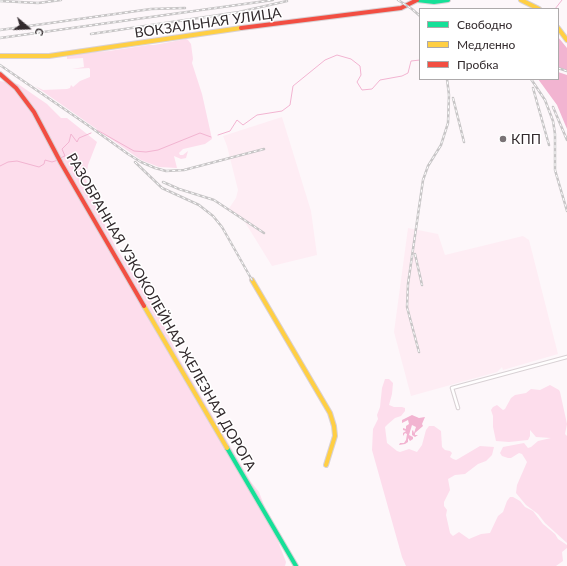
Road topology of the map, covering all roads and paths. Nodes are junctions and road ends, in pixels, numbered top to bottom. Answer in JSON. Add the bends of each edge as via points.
{"nodes":[{"id":1,"x":417,"y":0,"type":"edge"},
{"id":2,"x":448,"y":0,"type":"edge"},
{"id":3,"x":522,"y":0,"type":"edge"},
{"id":4,"x":536,"y":8,"type":"edge"},
{"id":5,"x":559,"y":29,"type":"edge"},
{"id":6,"x":567,"y":40,"type":"edge"},
{"id":7,"x":0,"y":56,"type":"edge"},
{"id":8,"x":0,"y":74,"type":"edge"},
{"id":9,"x":252,"y":280,"type":"dead end"},
{"id":10,"x":567,"y":357,"type":"edge"},
{"id":11,"x":458,"y":408,"type":"dead end"},
{"id":12,"x":326,"y":465,"type":"dead end"},
{"id":13,"x":296,"y":566,"type":"edge"}],
"edges":[{"from":1,"to":2,"type":"street"},
{"from":1,"to":7,"type":"street","name":"ВОКЗАЛЬНАЯ УЛИЦА","via":[[402,8],[210,32],[49,56]]},
{"from":3,"to":4,"type":"street"},
{"from":5,"to":6,"type":"street"},
{"from":8,"to":13,"type":"street","name":"РАЗОБРАННАЯ УЗКОКОЛЕЙНАЯ ЖЕЛЕЗНАЯ ДОРОГА","via":[[28,103]]},
{"from":9,"to":12,"type":"street","via":[[332,417],[335,436]]},
{"from":10,"to":11,"type":"street","via":[[452,388]]}]}
